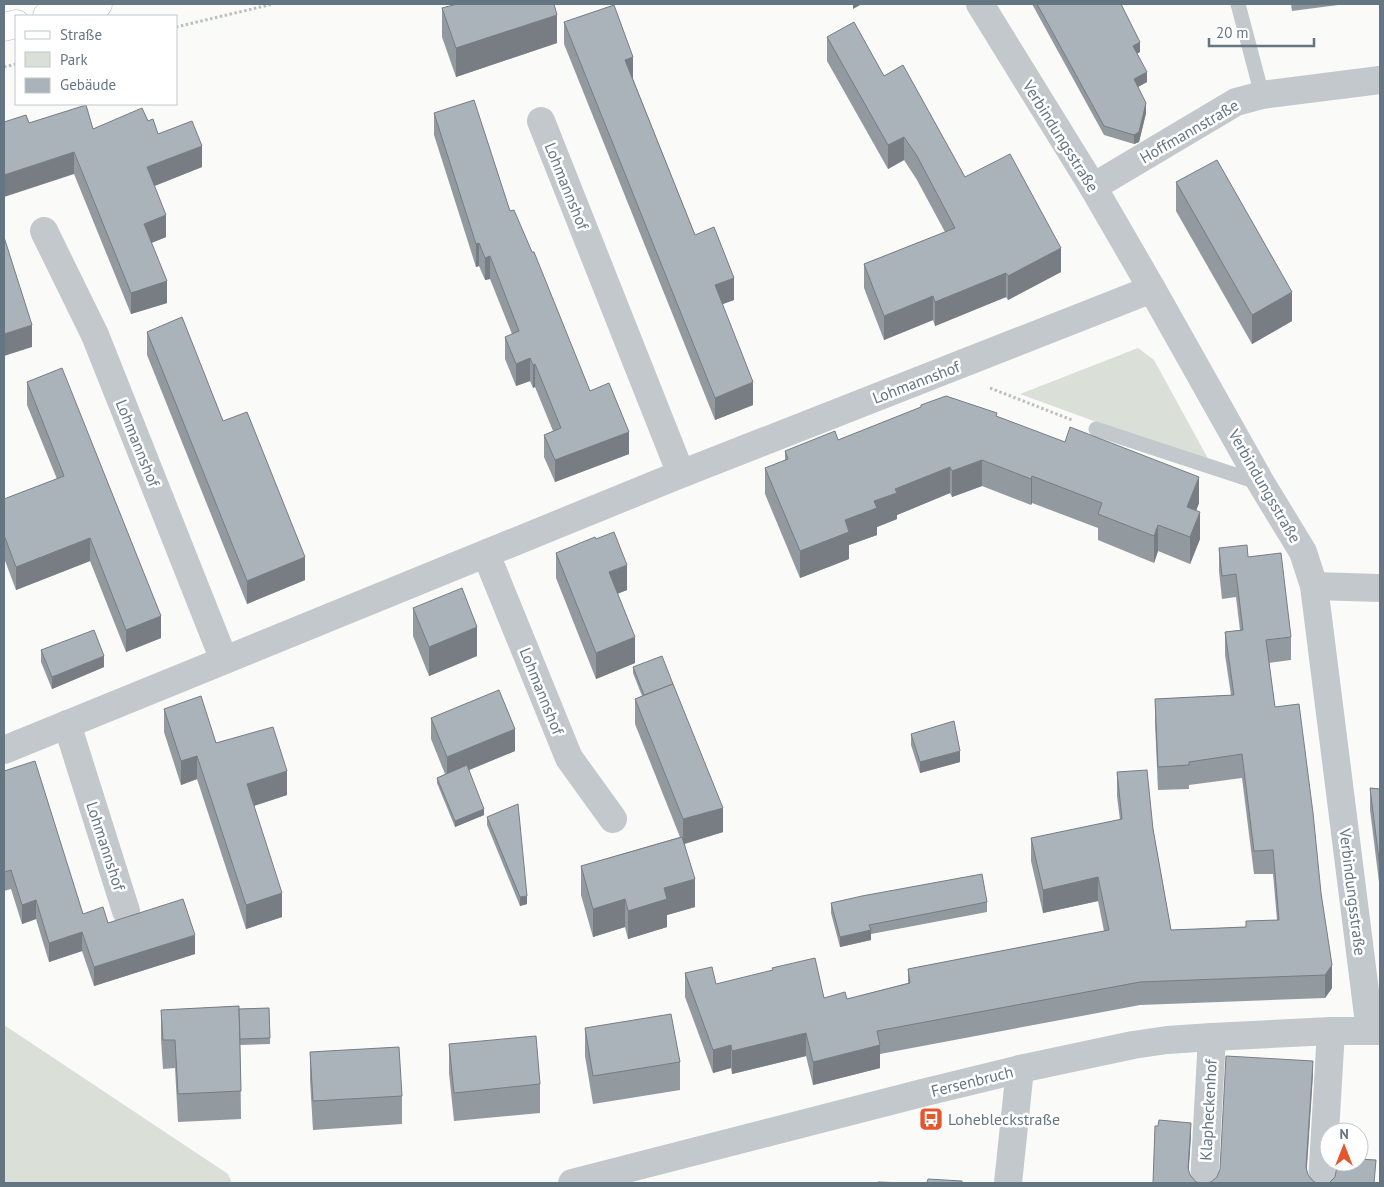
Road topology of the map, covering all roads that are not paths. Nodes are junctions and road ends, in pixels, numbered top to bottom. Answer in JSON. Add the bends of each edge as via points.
{"nodes":[{"id":1,"x":98,"y":4,"type":"edge"},
{"id":2,"x":980,"y":4,"type":"edge"},
{"id":3,"x":1238,"y":4,"type":"edge"},
{"id":4,"x":51,"y":15,"type":"edge"},
{"id":5,"x":1380,"y":80,"type":"edge"},
{"id":6,"x":1262,"y":95,"type":"junction"},
{"id":7,"x":541,"y":121,"type":"dead end"},
{"id":8,"x":1093,"y":187,"type":"junction"},
{"id":9,"x":44,"y":231,"type":"dead end"},
{"id":10,"x":1152,"y":289,"type":"junction"},
{"id":11,"x":1096,"y":429,"type":"road end"},
{"id":12,"x":681,"y":474,"type":"junction"},
{"id":13,"x":1261,"y":483,"type":"junction"},
{"id":14,"x":486,"y":554,"type":"junction"},
{"id":15,"x":1314,"y":586,"type":"junction"},
{"id":16,"x":1380,"y":588,"type":"edge"},
{"id":17,"x":224,"y":660,"type":"junction"},
{"id":18,"x":66,"y":724,"type":"junction"},
{"id":19,"x":4,"y":750,"type":"edge"},
{"id":20,"x":613,"y":819,"type":"dead end"},
{"id":21,"x":126,"y":911,"type":"dead end"},
{"id":22,"x":1331,"y":1031,"type":"junction"},
{"id":23,"x":1375,"y":1031,"type":"edge"},
{"id":24,"x":1212,"y":1037,"type":"junction"},
{"id":25,"x":1020,"y":1069,"type":"junction"},
{"id":26,"x":572,"y":1183,"type":"edge"},
{"id":27,"x":1008,"y":1183,"type":"edge"},
{"id":28,"x":1204,"y":1183,"type":"edge"},
{"id":29,"x":1322,"y":1183,"type":"edge"}],
"edges":[{"from":1,"to":4,"type":"main road"},
{"from":2,"to":8,"type":"street","name":"Verbindungsstraße"},
{"from":3,"to":6,"type":"lane"},
{"from":5,"to":6,"type":"street","name":"Hoffmannstraße"},
{"from":6,"to":8,"type":"street","name":"Hoffmannstraße","via":[[1236,102]]},
{"from":7,"to":12,"type":"street","name":"Lohmannshof"},
{"from":8,"to":10,"type":"street","name":"Verbindungsstraße"},
{"from":9,"to":17,"type":"street","name":"Lohmannshof","via":[[95,336]]},
{"from":10,"to":12,"type":"street","name":"Lohmannshof"},
{"from":10,"to":13,"type":"street","name":"Verbindungsstraße"},
{"from":11,"to":13,"type":"lane"},
{"from":12,"to":14,"type":"street","name":"Lohmannshof"},
{"from":13,"to":15,"type":"street","name":"Verbindungsstraße","via":[[1303,552]]},
{"from":14,"to":17,"type":"street","name":"Lohmannshof"},
{"from":14,"to":20,"type":"street","name":"Lohmannshof","via":[[569,758]]},
{"from":15,"to":16,"type":"street"},
{"from":15,"to":23,"type":"street","name":"Verbindungsstraße"},
{"from":17,"to":18,"type":"street","name":"Lohmannshof"},
{"from":18,"to":19,"type":"street","name":"Lohmannshof"},
{"from":18,"to":21,"type":"street","name":"Lohmannshof"},
{"from":22,"to":23,"type":"street","name":"Fersenbruch"},
{"from":22,"to":24,"type":"street","name":"Fersenbruch"},
{"from":22,"to":29,"type":"street"},
{"from":24,"to":25,"type":"street","name":"Fersenbruch","via":[[1133,1045]]},
{"from":24,"to":28,"type":"street","name":"Klapheckenhof"},
{"from":25,"to":26,"type":"street","name":"Fersenbruch"},
{"from":25,"to":27,"type":"street"}]}
